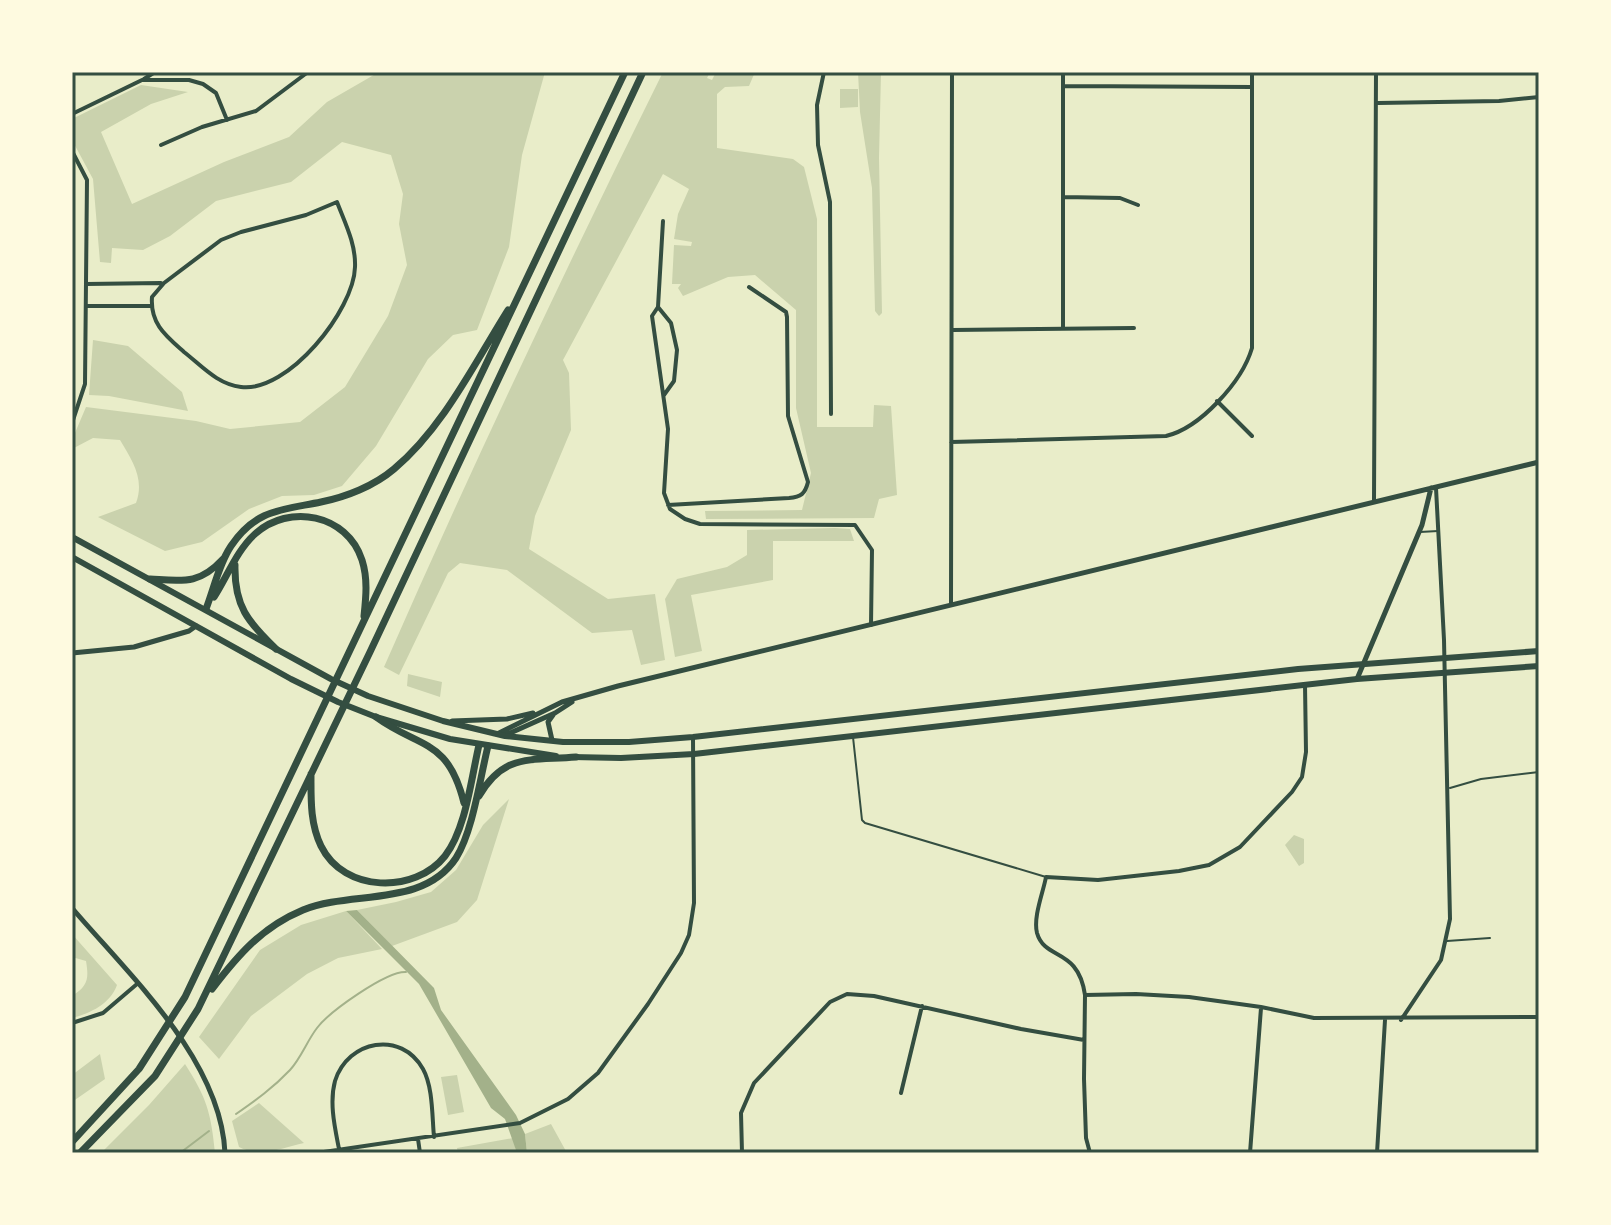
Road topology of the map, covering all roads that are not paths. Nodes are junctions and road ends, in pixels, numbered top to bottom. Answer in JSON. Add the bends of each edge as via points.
{"nodes":[{"id":1,"x":155,"y":72,"type":"edge"},
{"id":2,"x":308,"y":72,"type":"edge"},
{"id":3,"x":625,"y":72,"type":"edge"},
{"id":4,"x":643,"y":72,"type":"edge"},
{"id":5,"x":824,"y":72,"type":"edge"},
{"id":6,"x":952,"y":72,"type":"edge"},
{"id":7,"x":1063,"y":72,"type":"edge"},
{"id":8,"x":1252,"y":72,"type":"edge"},
{"id":9,"x":1376,"y":72,"type":"edge"},
{"id":10,"x":142,"y":80,"type":"junction"},
{"id":11,"x":1063,"y":86,"type":"junction"},
{"id":12,"x":1252,"y":87,"type":"junction"},
{"id":13,"x":1539,"y":97,"type":"edge"},
{"id":14,"x":1378,"y":103,"type":"junction"},
{"id":15,"x":72,"y":114,"type":"edge"},
{"id":16,"x":227,"y":120,"type":"junction"},
{"id":17,"x":161,"y":145,"type":"dead end"},
{"id":18,"x":72,"y":151,"type":"edge"},
{"id":19,"x":1063,"y":197,"type":"junction"},
{"id":20,"x":1138,"y":205,"type":"dead end"},
{"id":21,"x":663,"y":221,"type":"dead end"},
{"id":22,"x":529,"y":275,"type":"junction"},
{"id":23,"x":164,"y":283,"type":"junction"},
{"id":24,"x":86,"y":284,"type":"junction"},
{"id":25,"x":749,"y":287,"type":"dead end"},
{"id":26,"x":86,"y":306,"type":"junction"},
{"id":27,"x":151,"y":306,"type":"junction"},
{"id":28,"x":658,"y":307,"type":"junction"},
{"id":29,"x":1063,"y":328,"type":"junction"},
{"id":30,"x":1134,"y":328,"type":"dead end"},
{"id":31,"x":953,"y":330,"type":"junction"},
{"id":32,"x":664,"y":395,"type":"junction"},
{"id":33,"x":1217,"y":401,"type":"junction"},
{"id":34,"x":831,"y":414,"type":"dead end"},
{"id":35,"x":72,"y":423,"type":"edge"},
{"id":36,"x":1252,"y":436,"type":"dead end"},
{"id":37,"x":951,"y":442,"type":"junction"},
{"id":38,"x":1539,"y":462,"type":"edge"},
{"id":39,"x":1434,"y":487,"type":"junction"},
{"id":40,"x":1374,"y":501,"type":"junction"},
{"id":41,"x":668,"y":505,"type":"junction"},
{"id":42,"x":1438,"y":531,"type":"junction"},
{"id":43,"x":1419,"y":532,"type":"junction"},
{"id":44,"x":72,"y":537,"type":"edge"},
{"id":45,"x":72,"y":557,"type":"edge"},
{"id":46,"x":225,"y":558,"type":"junction"},
{"id":47,"x":235,"y":563,"type":"junction"},
{"id":48,"x":150,"y":579,"type":"junction"},
{"id":49,"x":951,"y":605,"type":"junction"},
{"id":50,"x":206,"y":609,"type":"junction"},
{"id":51,"x":364,"y":622,"type":"junction"},
{"id":52,"x":871,"y":625,"type":"junction"},
{"id":53,"x":196,"y":626,"type":"junction"},
{"id":54,"x":276,"y":649,"type":"junction"},
{"id":55,"x":1539,"y":651,"type":"edge"},
{"id":56,"x":72,"y":653,"type":"edge"},
{"id":57,"x":1444,"y":658,"type":"junction"},
{"id":58,"x":1364,"y":664,"type":"junction"},
{"id":59,"x":1539,"y":666,"type":"edge"},
{"id":60,"x":1444,"y":673,"type":"junction"},
{"id":61,"x":1357,"y":679,"type":"junction"},
{"id":62,"x":1305,"y":685,"type":"junction"},
{"id":63,"x":575,"y":700,"type":"junction"},
{"id":64,"x":538,"y":712,"type":"junction"},
{"id":65,"x":555,"y":713,"type":"junction"},
{"id":66,"x":376,"y":717,"type":"junction"},
{"id":67,"x":443,"y":721,"type":"junction"},
{"id":68,"x":497,"y":734,"type":"junction"},
{"id":69,"x":505,"y":736,"type":"junction"},
{"id":70,"x":852,"y":736,"type":"junction"},
{"id":71,"x":693,"y":737,"type":"junction"},
{"id":72,"x":552,"y":740,"type":"junction"},
{"id":73,"x":483,"y":746,"type":"junction"},
{"id":74,"x":694,"y":754,"type":"junction"},
{"id":75,"x":576,"y":757,"type":"junction"},
{"id":76,"x":311,"y":770,"type":"junction"},
{"id":77,"x":1539,"y":772,"type":"edge"},
{"id":78,"x":1448,"y":788,"type":"junction"},
{"id":79,"x":469,"y":805,"type":"junction"},
{"id":80,"x":1046,"y":877,"type":"junction"},
{"id":81,"x":72,"y":908,"type":"edge"},
{"id":82,"x":1490,"y":938,"type":"dead end"},
{"id":83,"x":1446,"y":941,"type":"junction"},
{"id":84,"x":137,"y":984,"type":"junction"},
{"id":85,"x":1085,"y":995,"type":"junction"},
{"id":86,"x":200,"y":1006,"type":"junction"},
{"id":87,"x":922,"y":1006,"type":"junction"},
{"id":88,"x":1261,"y":1007,"type":"junction"},
{"id":89,"x":1539,"y":1017,"type":"edge"},
{"id":90,"x":1385,"y":1020,"type":"junction"},
{"id":91,"x":1401,"y":1020,"type":"junction"},
{"id":92,"x":72,"y":1023,"type":"edge"},
{"id":93,"x":1084,"y":1040,"type":"junction"},
{"id":94,"x":901,"y":1093,"type":"dead end"},
{"id":95,"x":434,"y":1137,"type":"junction"},
{"id":96,"x":418,"y":1139,"type":"junction"},
{"id":97,"x":72,"y":1142,"type":"edge"},
{"id":98,"x":225,"y":1144,"type":"junction"},
{"id":99,"x":339,"y":1149,"type":"junction"},
{"id":100,"x":80,"y":1153,"type":"edge"},
{"id":101,"x":225,"y":1153,"type":"edge"},
{"id":102,"x":233,"y":1153,"type":"edge"},
{"id":103,"x":317,"y":1153,"type":"edge"},
{"id":104,"x":420,"y":1153,"type":"edge"},
{"id":105,"x":742,"y":1153,"type":"edge"},
{"id":106,"x":1090,"y":1153,"type":"edge"},
{"id":107,"x":1250,"y":1153,"type":"edge"},
{"id":108,"x":1377,"y":1153,"type":"edge"}],
"edges":[{"from":1,"to":10,"type":"street"},
{"from":2,"to":16,"type":"street","via":[[256,111]]},
{"from":3,"to":22,"type":"highway"},
{"from":4,"to":76,"type":"highway"},
{"from":5,"to":34,"type":"street","via":[[817,105],[818,145],[830,202]]},
{"from":6,"to":31,"type":"street"},
{"from":7,"to":11,"type":"street"},
{"from":8,"to":12,"type":"street"},
{"from":9,"to":14,"type":"street"},
{"from":10,"to":15,"type":"street"},
{"from":10,"to":16,"type":"street","via":[[203,84],[216,93]]},
{"from":11,"to":12,"type":"street"},
{"from":11,"to":19,"type":"street"},
{"from":12,"to":33,"type":"street","via":[[1252,348],[1240,376]]},
{"from":13,"to":14,"type":"street"},
{"from":14,"to":40,"type":"street"},
{"from":16,"to":17,"type":"street"},
{"from":18,"to":24,"type":"street","via":[[87,180]]},
{"from":19,"to":20,"type":"street","via":[[1120,198]]},
{"from":19,"to":29,"type":"street"},
{"from":21,"to":28,"type":"street"},
{"from":22,"to":46,"type":"highway","via":[[463,383],[413,451],[367,486],[267,513],[239,536]]},
{"from":22,"to":51,"type":"highway"},
{"from":23,"to":24,"type":"street"},
{"from":23,"to":27,"type":"street"},
{"from":23,"to":27,"type":"street","via":[[231,235],[337,202],[355,258],[349,293],[319,341],[276,379],[252,388],[230,385],[207,371],[163,334]]},
{"from":24,"to":26,"type":"street"},
{"from":25,"to":41,"type":"street","via":[[786,312],[788,416],[808,482],[806,491],[800,497]]},
{"from":26,"to":27,"type":"street"},
{"from":26,"to":35,"type":"street","via":[[85,384]]},
{"from":28,"to":32,"type":"street","via":[[652,316]]},
{"from":28,"to":32,"type":"street","via":[[671,323],[677,350],[674,381]]},
{"from":29,"to":30,"type":"street"},
{"from":29,"to":31,"type":"street"},
{"from":31,"to":37,"type":"street"},
{"from":32,"to":41,"type":"street"},
{"from":33,"to":36,"type":"street"},
{"from":33,"to":37,"type":"street","via":[[1187,429],[1166,436]]},
{"from":37,"to":49,"type":"street"},
{"from":38,"to":39,"type":"street"},
{"from":39,"to":40,"type":"street"},
{"from":39,"to":42,"type":"street"},
{"from":39,"to":43,"type":"street"},
{"from":40,"to":49,"type":"street"},
{"from":41,"to":52,"type":"street","via":[[700,524],[855,525],[872,550]]},
{"from":42,"to":43,"type":"lane"},
{"from":42,"to":57,"type":"street"},
{"from":43,"to":58,"type":"street"},
{"from":44,"to":48,"type":"main road"},
{"from":45,"to":53,"type":"main road"},
{"from":46,"to":48,"type":"highway","via":[[195,580]]},
{"from":46,"to":50,"type":"highway"},
{"from":47,"to":50,"type":"highway"},
{"from":47,"to":51,"type":"highway","via":[[252,536],[278,520],[325,520],[341,530],[361,557]]},
{"from":47,"to":54,"type":"highway","via":[[242,610]]},
{"from":48,"to":50,"type":"main road"},
{"from":49,"to":52,"type":"street"},
{"from":50,"to":53,"type":"main road"},
{"from":50,"to":54,"type":"main road"},
{"from":51,"to":97,"type":"highway","via":[[185,997],[139,1069]]},
{"from":52,"to":63,"type":"street"},
{"from":53,"to":56,"type":"street","via":[[134,647]]},
{"from":53,"to":66,"type":"main road","via":[[313,691]]},
{"from":54,"to":67,"type":"main road","via":[[368,696]]},
{"from":55,"to":57,"type":"main road"},
{"from":57,"to":58,"type":"main road"},
{"from":57,"to":60,"type":"street"},
{"from":58,"to":61,"type":"street"},
{"from":58,"to":71,"type":"main road"},
{"from":59,"to":60,"type":"main road"},
{"from":60,"to":61,"type":"main road"},
{"from":60,"to":78,"type":"street"},
{"from":61,"to":62,"type":"main road"},
{"from":62,"to":70,"type":"main road"},
{"from":62,"to":80,"type":"street","via":[[1302,777],[1240,847],[1209,865],[1179,871],[1103,880]]},
{"from":63,"to":64,"type":"street"},
{"from":63,"to":65,"type":"street"},
{"from":64,"to":67,"type":"street"},
{"from":64,"to":68,"type":"street"},
{"from":65,"to":69,"type":"street"},
{"from":65,"to":72,"type":"street","via":[[548,722]]},
{"from":66,"to":73,"type":"main road"},
{"from":66,"to":79,"type":"highway","via":[[431,746],[453,771]]},
{"from":67,"to":68,"type":"main road"},
{"from":68,"to":69,"type":"main road"},
{"from":68,"to":73,"type":"main road"},
{"from":69,"to":72,"type":"main road"},
{"from":69,"to":73,"type":"main road"},
{"from":70,"to":74,"type":"main road"},
{"from":70,"to":80,"type":"lane","via":[[865,823]]},
{"from":71,"to":72,"type":"main road"},
{"from":71,"to":74,"type":"street"},
{"from":73,"to":75,"type":"main road"},
{"from":73,"to":79,"type":"highway"},
{"from":74,"to":75,"type":"main road"},
{"from":74,"to":95,"type":"street","via":[[694,903],[681,953],[598,1073],[568,1099],[520,1123]]},
{"from":75,"to":79,"type":"highway","via":[[501,767]]},
{"from":76,"to":79,"type":"highway","via":[[312,817],[322,849],[354,877],[379,884],[429,873],[457,839]]},
{"from":76,"to":86,"type":"highway"},
{"from":77,"to":78,"type":"lane"},
{"from":78,"to":83,"type":"street"},
{"from":79,"to":86,"type":"highway","via":[[461,849],[440,875],[411,890],[317,905],[289,916],[251,941]]},
{"from":80,"to":85,"type":"street","via":[[1037,934],[1075,965]]},
{"from":81,"to":84,"type":"street"},
{"from":82,"to":83,"type":"lane"},
{"from":83,"to":91,"type":"street","via":[[1441,960]]},
{"from":84,"to":92,"type":"street","via":[[103,1013]]},
{"from":84,"to":98,"type":"street","via":[[205,1076]]},
{"from":85,"to":88,"type":"street","via":[[1189,997]]},
{"from":85,"to":93,"type":"street"},
{"from":86,"to":100,"type":"highway","via":[[155,1076]]},
{"from":87,"to":93,"type":"street"},
{"from":87,"to":94,"type":"street"},
{"from":87,"to":105,"type":"street","via":[[847,994],[830,1002],[754,1083],[741,1113]]},
{"from":88,"to":90,"type":"street","via":[[1314,1018]]},
{"from":88,"to":107,"type":"street"},
{"from":89,"to":91,"type":"street"},
{"from":90,"to":91,"type":"street"},
{"from":90,"to":108,"type":"street"},
{"from":93,"to":106,"type":"street"},
{"from":95,"to":96,"type":"street"},
{"from":95,"to":99,"type":"street","via":[[424,1070],[393,1046],[374,1045],[347,1059],[335,1083]]},
{"from":96,"to":99,"type":"street"},
{"from":96,"to":104,"type":"street"},
{"from":98,"to":101,"type":"street"},
{"from":98,"to":102,"type":"street"},
{"from":99,"to":103,"type":"street"}]}
